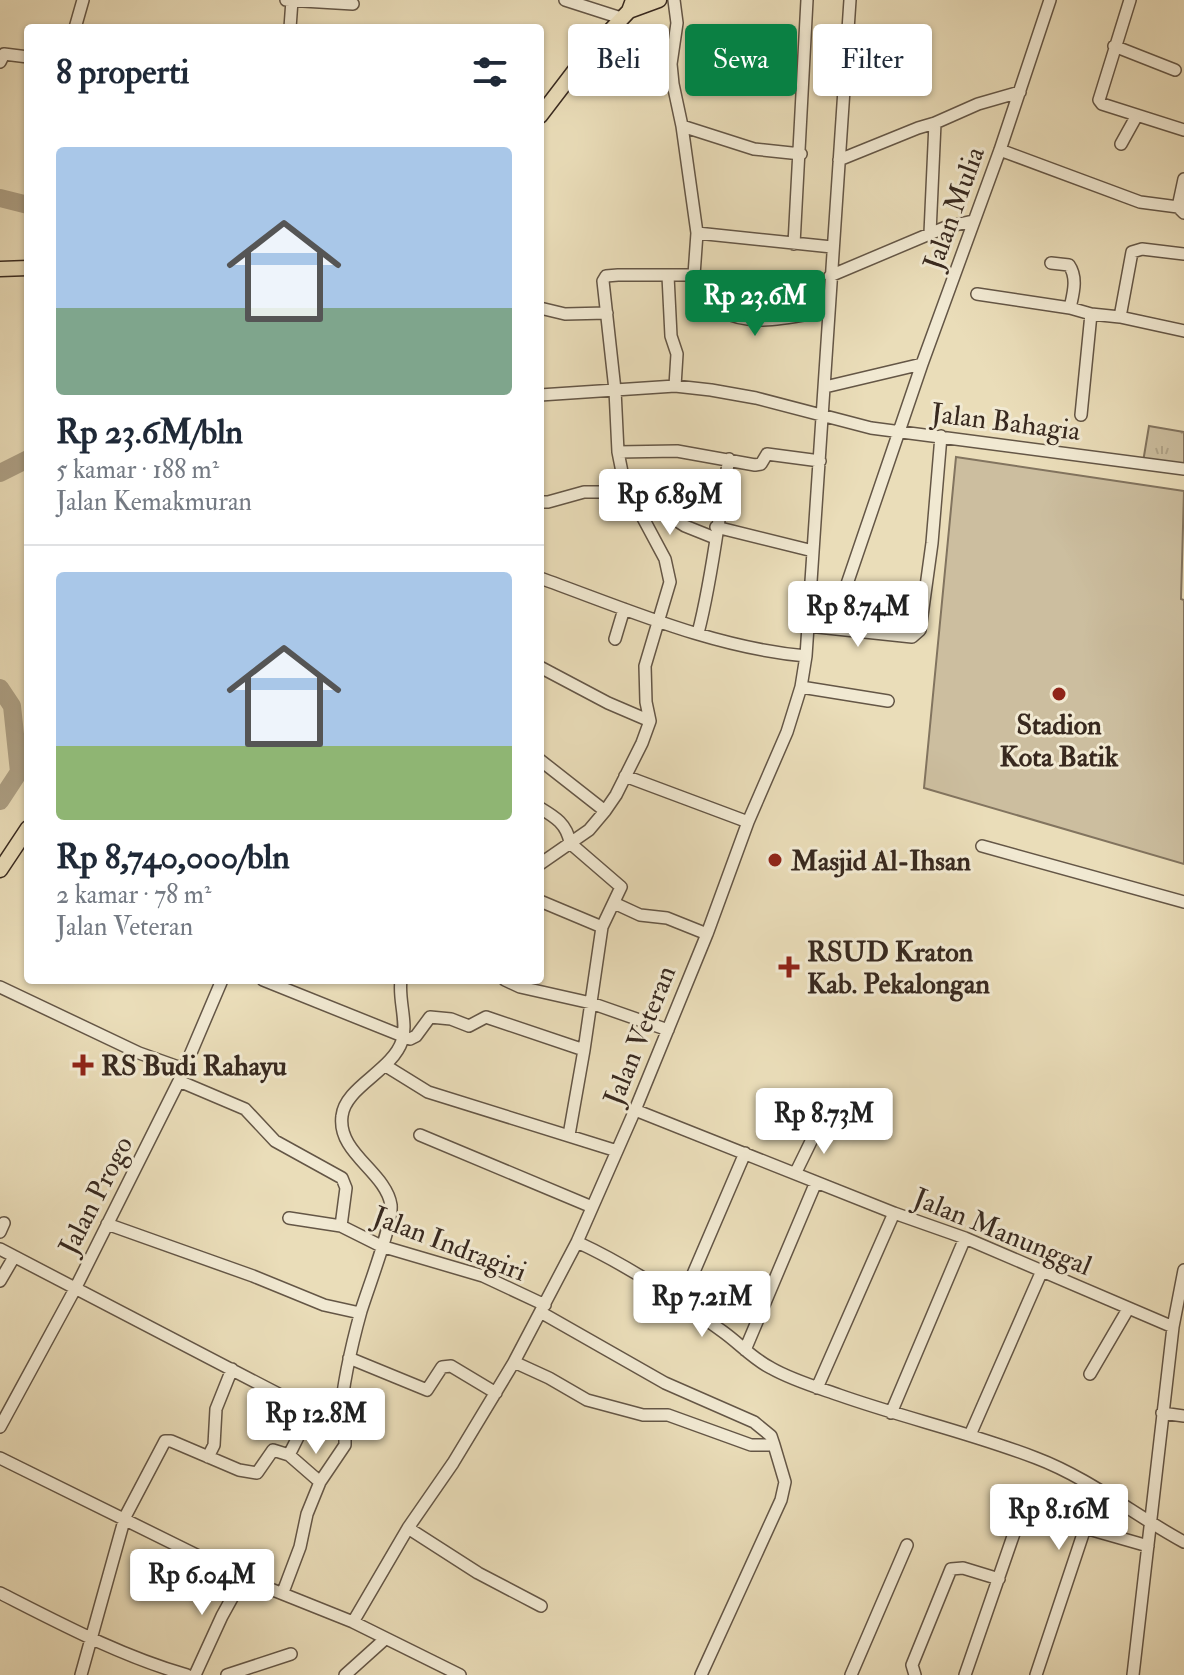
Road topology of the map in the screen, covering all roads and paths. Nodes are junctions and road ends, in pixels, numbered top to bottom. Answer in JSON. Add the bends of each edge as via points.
{"nodes":[{"id":1,"x":83,"y":0,"type":"edge"},
{"id":2,"x":290,"y":0,"type":"edge"},
{"id":3,"x":565,"y":0,"type":"edge"},
{"id":4,"x":659,"y":0,"type":"edge"},
{"id":5,"x":674,"y":0,"type":"edge"},
{"id":6,"x":807,"y":0,"type":"edge"},
{"id":7,"x":850,"y":0,"type":"edge"},
{"id":8,"x":1050,"y":0,"type":"edge"},
{"id":9,"x":1130,"y":0,"type":"edge"},
{"id":10,"x":353,"y":4,"type":"dead end"},
{"id":11,"x":628,"y":9,"type":"edge"},
{"id":12,"x":76,"y":24,"type":"edge"},
{"id":13,"x":290,"y":24,"type":"edge"},
{"id":14,"x":1114,"y":46,"type":"junction"},
{"id":15,"x":24,"y":56,"type":"edge"},
{"id":16,"x":0,"y":62,"type":"edge"},
{"id":17,"x":1175,"y":70,"type":"dead end"},
{"id":18,"x":1020,"y":92,"type":"junction"},
{"id":19,"x":544,"y":111,"type":"edge"},
{"id":20,"x":1136,"y":117,"type":"junction"},
{"id":21,"x":935,"y":123,"type":"junction"},
{"id":22,"x":682,"y":126,"type":"junction"},
{"id":23,"x":1184,"y":130,"type":"edge"},
{"id":24,"x":1121,"y":144,"type":"dead end"},
{"id":25,"x":1000,"y":150,"type":"junction"},
{"id":26,"x":801,"y":154,"type":"junction"},
{"id":27,"x":839,"y":160,"type":"junction"},
{"id":28,"x":1184,"y":179,"type":"edge"},
{"id":29,"x":1181,"y":210,"type":"edge"},
{"id":30,"x":973,"y":221,"type":"junction"},
{"id":31,"x":697,"y":233,"type":"junction"},
{"id":32,"x":930,"y":233,"type":"junction"},
{"id":33,"x":794,"y":244,"type":"junction"},
{"id":34,"x":832,"y":247,"type":"junction"},
{"id":35,"x":1184,"y":254,"type":"edge"},
{"id":36,"x":1051,"y":263,"type":"dead end"},
{"id":37,"x":24,"y":268,"type":"edge"},
{"id":38,"x":0,"y":269,"type":"edge"},
{"id":39,"x":694,"y":275,"type":"junction"},
{"id":40,"x":668,"y":276,"type":"junction"},
{"id":41,"x":830,"y":276,"type":"junction"},
{"id":42,"x":977,"y":294,"type":"dead end"},
{"id":43,"x":1070,"y":308,"type":"junction"},
{"id":44,"x":544,"y":309,"type":"edge"},
{"id":45,"x":828,"y":311,"type":"junction"},
{"id":46,"x":607,"y":313,"type":"junction"},
{"id":47,"x":1091,"y":314,"type":"junction"},
{"id":48,"x":1120,"y":317,"type":"junction"},
{"id":49,"x":1184,"y":331,"type":"edge"},
{"id":50,"x":922,"y":364,"type":"junction"},
{"id":51,"x":675,"y":386,"type":"junction"},
{"id":52,"x":825,"y":387,"type":"junction"},
{"id":53,"x":615,"y":390,"type":"junction"},
{"id":54,"x":544,"y":395,"type":"edge"},
{"id":55,"x":1081,"y":415,"type":"dead end"},
{"id":56,"x":823,"y":416,"type":"junction"},
{"id":57,"x":900,"y":431,"type":"junction"},
{"id":58,"x":941,"y":436,"type":"junction"},
{"id":59,"x":618,"y":452,"type":"junction"},
{"id":60,"x":729,"y":459,"type":"junction"},
{"id":61,"x":820,"y":461,"type":"junction"},
{"id":62,"x":1184,"y":469,"type":"edge"},
{"id":63,"x":626,"y":492,"type":"junction"},
{"id":64,"x":544,"y":502,"type":"edge"},
{"id":65,"x":635,"y":503,"type":"junction"},
{"id":66,"x":715,"y":533,"type":"junction"},
{"id":67,"x":813,"y":551,"type":"junction"},
{"id":68,"x":544,"y":579,"type":"edge"},
{"id":69,"x":624,"y":609,"type":"junction"},
{"id":70,"x":657,"y":621,"type":"junction"},
{"id":71,"x":808,"y":626,"type":"junction"},
{"id":72,"x":832,"y":628,"type":"junction"},
{"id":73,"x":698,"y":633,"type":"junction"},
{"id":74,"x":615,"y":639,"type":"dead end"},
{"id":75,"x":806,"y":656,"type":"junction"},
{"id":76,"x":544,"y":669,"type":"edge"},
{"id":77,"x":801,"y":687,"type":"junction"},
{"id":78,"x":888,"y":701,"type":"dead end"},
{"id":79,"x":650,"y":721,"type":"junction"},
{"id":80,"x":544,"y":763,"type":"edge"},
{"id":81,"x":625,"y":776,"type":"junction"},
{"id":82,"x":544,"y":811,"type":"edge"},
{"id":83,"x":605,"y":811,"type":"junction"},
{"id":84,"x":748,"y":822,"type":"junction"},
{"id":85,"x":24,"y":834,"type":"edge"},
{"id":86,"x":570,"y":843,"type":"junction"},
{"id":87,"x":982,"y":846,"type":"dead end"},
{"id":88,"x":544,"y":861,"type":"edge"},
{"id":89,"x":0,"y":870,"type":"edge"},
{"id":90,"x":1184,"y":902,"type":"edge"},
{"id":91,"x":544,"y":903,"type":"edge"},
{"id":92,"x":614,"y":903,"type":"junction"},
{"id":93,"x":602,"y":927,"type":"junction"},
{"id":94,"x":707,"y":934,"type":"junction"},
{"id":95,"x":220,"y":984,"type":"edge"},
{"id":96,"x":273,"y":984,"type":"edge"},
{"id":97,"x":401,"y":984,"type":"edge"},
{"id":98,"x":514,"y":984,"type":"edge"},
{"id":99,"x":0,"y":987,"type":"edge"},
{"id":100,"x":591,"y":1003,"type":"junction"},
{"id":101,"x":668,"y":1030,"type":"junction"},
{"id":102,"x":403,"y":1038,"type":"junction"},
{"id":103,"x":584,"y":1050,"type":"junction"},
{"id":104,"x":386,"y":1066,"type":"junction"},
{"id":105,"x":184,"y":1069,"type":"junction"},
{"id":106,"x":179,"y":1081,"type":"junction"},
{"id":107,"x":635,"y":1110,"type":"junction"},
{"id":108,"x":820,"y":1123,"type":"dead end"},
{"id":109,"x":420,"y":1135,"type":"dead end"},
{"id":110,"x":569,"y":1135,"type":"junction"},
{"id":111,"x":617,"y":1151,"type":"junction"},
{"id":112,"x":745,"y":1153,"type":"junction"},
{"id":113,"x":796,"y":1172,"type":"junction"},
{"id":114,"x":816,"y":1182,"type":"junction"},
{"id":115,"x":592,"y":1207,"type":"junction"},
{"id":116,"x":894,"y":1213,"type":"junction"},
{"id":117,"x":289,"y":1218,"type":"dead end"},
{"id":118,"x":107,"y":1224,"type":"junction"},
{"id":119,"x":341,"y":1226,"type":"junction"},
{"id":120,"x":965,"y":1238,"type":"junction"},
{"id":121,"x":577,"y":1242,"type":"junction"},
{"id":122,"x":381,"y":1246,"type":"junction"},
{"id":123,"x":0,"y":1249,"type":"edge"},
{"id":124,"x":14,"y":1257,"type":"junction"},
{"id":125,"x":1041,"y":1273,"type":"junction"},
{"id":126,"x":1183,"y":1277,"type":"edge"},
{"id":127,"x":0,"y":1281,"type":"edge"},
{"id":128,"x":75,"y":1289,"type":"junction"},
{"id":129,"x":681,"y":1302,"type":"junction"},
{"id":130,"x":543,"y":1309,"type":"junction"},
{"id":131,"x":1128,"y":1309,"type":"junction"},
{"id":132,"x":360,"y":1313,"type":"junction"},
{"id":133,"x":1173,"y":1327,"type":"junction"},
{"id":134,"x":745,"y":1350,"type":"junction"},
{"id":135,"x":349,"y":1358,"type":"junction"},
{"id":136,"x":514,"y":1362,"type":"junction"},
{"id":137,"x":232,"y":1369,"type":"junction"},
{"id":138,"x":1090,"y":1374,"type":"dead end"},
{"id":139,"x":817,"y":1388,"type":"junction"},
{"id":140,"x":496,"y":1393,"type":"junction"},
{"id":141,"x":311,"y":1411,"type":"junction"},
{"id":142,"x":891,"y":1413,"type":"junction"},
{"id":143,"x":1162,"y":1413,"type":"junction"},
{"id":144,"x":1184,"y":1416,"type":"edge"},
{"id":145,"x":340,"y":1419,"type":"junction"},
{"id":146,"x":0,"y":1427,"type":"edge"},
{"id":147,"x":970,"y":1435,"type":"junction"},
{"id":148,"x":774,"y":1445,"type":"junction"},
{"id":149,"x":289,"y":1455,"type":"junction"},
{"id":150,"x":208,"y":1457,"type":"junction"},
{"id":151,"x":0,"y":1458,"type":"edge"},
{"id":152,"x":320,"y":1482,"type":"junction"},
{"id":153,"x":125,"y":1517,"type":"junction"},
{"id":154,"x":1151,"y":1524,"type":"junction"},
{"id":155,"x":408,"y":1528,"type":"junction"},
{"id":156,"x":1085,"y":1528,"type":"junction"},
{"id":157,"x":1184,"y":1542,"type":"edge"},
{"id":158,"x":907,"y":1545,"type":"dead end"},
{"id":159,"x":1148,"y":1546,"type":"junction"},
{"id":160,"x":243,"y":1578,"type":"junction"},
{"id":161,"x":999,"y":1579,"type":"junction"},
{"id":162,"x":283,"y":1592,"type":"junction"},
{"id":163,"x":0,"y":1593,"type":"edge"},
{"id":164,"x":541,"y":1606,"type":"dead end"},
{"id":165,"x":353,"y":1622,"type":"junction"},
{"id":166,"x":385,"y":1639,"type":"junction"},
{"id":167,"x":92,"y":1640,"type":"junction"},
{"id":168,"x":291,"y":1654,"type":"dead end"},
{"id":169,"x":81,"y":1675,"type":"edge"},
{"id":170,"x":187,"y":1675,"type":"edge"},
{"id":171,"x":195,"y":1675,"type":"edge"},
{"id":172,"x":227,"y":1675,"type":"edge"},
{"id":173,"x":345,"y":1675,"type":"edge"},
{"id":174,"x":460,"y":1675,"type":"edge"},
{"id":175,"x":701,"y":1675,"type":"edge"},
{"id":176,"x":851,"y":1675,"type":"edge"},
{"id":177,"x":915,"y":1675,"type":"edge"},
{"id":178,"x":965,"y":1675,"type":"edge"},
{"id":179,"x":1036,"y":1675,"type":"edge"},
{"id":180,"x":1133,"y":1675,"type":"edge"}],
"edges":[{"from":1,"to":12,"type":"street"},
{"from":2,"to":10,"type":"street"},
{"from":2,"to":13,"type":"street"},
{"from":3,"to":11,"type":"street"},
{"from":4,"to":11,"type":"main road"},
{"from":5,"to":22,"type":"street","via":[[677,23],[671,64]]},
{"from":6,"to":26,"type":"street"},
{"from":7,"to":27,"type":"street","name":"Jalan Veteran"},
{"from":8,"to":18,"type":"street","name":"Jalan Mulia"},
{"from":9,"to":14,"type":"street"},
{"from":11,"to":19,"type":"main road"},
{"from":14,"to":17,"type":"street"},
{"from":14,"to":20,"type":"street","via":[[1099,100]]},
{"from":15,"to":16,"type":"street","via":[[7,53]]},
{"from":18,"to":21,"type":"street"},
{"from":18,"to":25,"type":"street","name":"Jalan Mulia"},
{"from":20,"to":23,"type":"street"},
{"from":20,"to":24,"type":"street"},
{"from":21,"to":27,"type":"street"},
{"from":21,"to":32,"type":"street"},
{"from":22,"to":26,"type":"street","via":[[754,149]]},
{"from":22,"to":31,"type":"street"},
{"from":25,"to":29,"type":"street","via":[[1140,202]]},
{"from":25,"to":30,"type":"street","name":"Jalan Mulia"},
{"from":26,"to":33,"type":"street"},
{"from":27,"to":34,"type":"street","name":"Jalan Veteran"},
{"from":28,"to":29,"type":"street"},
{"from":30,"to":32,"type":"street"},
{"from":30,"to":50,"type":"street","name":"Jalan Mulia"},
{"from":31,"to":33,"type":"street"},
{"from":31,"to":39,"type":"street"},
{"from":32,"to":41,"type":"street"},
{"from":33,"to":34,"type":"street"},
{"from":34,"to":41,"type":"street","name":"Jalan Veteran"},
{"from":35,"to":48,"type":"street","via":[[1132,252]]},
{"from":36,"to":43,"type":"street","via":[[1073,270]]},
{"from":37,"to":38,"type":"main road"},
{"from":39,"to":40,"type":"street"},
{"from":39,"to":45,"type":"street","via":[[719,283],[720,310],[733,316],[764,320]]},
{"from":40,"to":46,"type":"street","via":[[606,276]]},
{"from":40,"to":51,"type":"street","via":[[677,354]]},
{"from":41,"to":45,"type":"street","name":"Jalan Veteran"},
{"from":42,"to":43,"type":"street"},
{"from":43,"to":47,"type":"street"},
{"from":44,"to":46,"type":"street"},
{"from":45,"to":52,"type":"street","name":"Jalan Veteran"},
{"from":46,"to":53,"type":"street"},
{"from":47,"to":48,"type":"street"},
{"from":47,"to":55,"type":"street"},
{"from":48,"to":49,"type":"street"},
{"from":50,"to":52,"type":"street"},
{"from":50,"to":57,"type":"street","name":"Jalan Mulia"},
{"from":51,"to":53,"type":"street","name":"Jalan Bahagia"},
{"from":51,"to":56,"type":"street","name":"Jalan Bahagia","via":[[756,398]]},
{"from":52,"to":56,"type":"street","name":"Jalan Veteran"},
{"from":53,"to":54,"type":"street","name":"Jalan Bahagia"},
{"from":53,"to":59,"type":"street"},
{"from":56,"to":57,"type":"street","name":"Jalan Bahagia"},
{"from":56,"to":61,"type":"street","name":"Jalan Veteran"},
{"from":57,"to":58,"type":"street","name":"Jalan Bahagia"},
{"from":57,"to":72,"type":"street","name":"Jalan Mulia"},
{"from":58,"to":62,"type":"street","name":"Jalan Bahagia"},
{"from":58,"to":72,"type":"street","via":[[920,630],[912,637]]},
{"from":59,"to":60,"type":"street","via":[[677,451]]},
{"from":59,"to":63,"type":"street"},
{"from":60,"to":61,"type":"street","via":[[759,465],[770,454]]},
{"from":60,"to":66,"type":"street"},
{"from":61,"to":67,"type":"street","name":"Jalan Veteran"},
{"from":63,"to":64,"type":"street","via":[[584,492]]},
{"from":63,"to":65,"type":"street"},
{"from":65,"to":66,"type":"street"},
{"from":65,"to":70,"type":"street","via":[[668,570],[670,582]]},
{"from":66,"to":67,"type":"street"},
{"from":66,"to":73,"type":"street","via":[[710,589]]},
{"from":67,"to":71,"type":"street","name":"Jalan Veteran"},
{"from":68,"to":69,"type":"street"},
{"from":69,"to":70,"type":"street"},
{"from":69,"to":74,"type":"street"},
{"from":70,"to":73,"type":"street"},
{"from":70,"to":79,"type":"street","via":[[644,679]]},
{"from":71,"to":72,"type":"street"},
{"from":71,"to":75,"type":"street","name":"Jalan Veteran"},
{"from":73,"to":75,"type":"street","via":[[766,653]]},
{"from":75,"to":77,"type":"street","name":"Jalan Veteran"},
{"from":76,"to":79,"type":"street"},
{"from":77,"to":78,"type":"street"},
{"from":77,"to":84,"type":"street","name":"Jalan Veteran"},
{"from":79,"to":81,"type":"street"},
{"from":80,"to":83,"type":"street"},
{"from":81,"to":83,"type":"street"},
{"from":81,"to":84,"type":"street"},
{"from":82,"to":86,"type":"street","via":[[559,820]]},
{"from":83,"to":86,"type":"street"},
{"from":84,"to":94,"type":"street","name":"Jalan Veteran"},
{"from":85,"to":89,"type":"main road"},
{"from":86,"to":88,"type":"street"},
{"from":86,"to":92,"type":"street","via":[[620,885]]},
{"from":87,"to":90,"type":"street"},
{"from":91,"to":93,"type":"street"},
{"from":92,"to":93,"type":"street"},
{"from":92,"to":94,"type":"street"},
{"from":93,"to":100,"type":"street"},
{"from":94,"to":101,"type":"street","name":"Jalan Veteran"},
{"from":95,"to":105,"type":"street","name":"Jalan Progo"},
{"from":96,"to":102,"type":"street"},
{"from":97,"to":102,"type":"street"},
{"from":98,"to":100,"type":"street"},
{"from":99,"to":105,"type":"street"},
{"from":100,"to":101,"type":"street"},
{"from":100,"to":103,"type":"street"},
{"from":101,"to":107,"type":"street","name":"Jalan Veteran"},
{"from":102,"to":103,"type":"street","via":[[416,1036],[430,1017],[469,1026],[486,1017]]},
{"from":102,"to":104,"type":"street"},
{"from":103,"to":110,"type":"street"},
{"from":104,"to":110,"type":"street","via":[[428,1092]]},
{"from":104,"to":122,"type":"street","via":[[356,1092],[341,1121],[344,1137],[391,1204]]},
{"from":105,"to":106,"type":"street","name":"Jalan Progo"},
{"from":106,"to":118,"type":"street","name":"Jalan Progo"},
{"from":106,"to":119,"type":"street","name":"Jalan Indragiri","via":[[245,1109],[275,1141],[342,1178],[346,1188]]},
{"from":107,"to":111,"type":"street","name":"Jalan Veteran"},
{"from":107,"to":112,"type":"street","name":"Jalan Manunggal"},
{"from":108,"to":113,"type":"street"},
{"from":109,"to":115,"type":"street"},
{"from":110,"to":111,"type":"street"},
{"from":111,"to":115,"type":"street","name":"Jalan Veteran"},
{"from":112,"to":113,"type":"street","name":"Jalan Manunggal"},
{"from":112,"to":129,"type":"street"},
{"from":113,"to":114,"type":"street","name":"Jalan Manunggal"},
{"from":114,"to":116,"type":"street","name":"Jalan Manunggal"},
{"from":114,"to":134,"type":"street"},
{"from":115,"to":121,"type":"street","name":"Jalan Veteran"},
{"from":116,"to":120,"type":"street","name":"Jalan Manunggal"},
{"from":116,"to":139,"type":"street"},
{"from":117,"to":119,"type":"street"},
{"from":118,"to":128,"type":"street","name":"Jalan Progo"},
{"from":118,"to":132,"type":"street","via":[[324,1305]]},
{"from":119,"to":122,"type":"street","name":"Jalan Indragiri"},
{"from":120,"to":125,"type":"street","name":"Jalan Manunggal"},
{"from":120,"to":142,"type":"street"},
{"from":121,"to":129,"type":"street"},
{"from":121,"to":130,"type":"street","name":"Jalan Veteran"},
{"from":122,"to":130,"type":"street","name":"Jalan Indragiri","via":[[483,1276]]},
{"from":122,"to":132,"type":"street"},
{"from":123,"to":124,"type":"street"},
{"from":124,"to":127,"type":"street"},
{"from":124,"to":128,"type":"street"},
{"from":125,"to":131,"type":"street","name":"Jalan Manunggal"},
{"from":125,"to":147,"type":"street"},
{"from":126,"to":133,"type":"street"},
{"from":128,"to":137,"type":"street"},
{"from":128,"to":146,"type":"street","name":"Jalan Progo"},
{"from":129,"to":134,"type":"street"},
{"from":130,"to":136,"type":"street","name":"Jalan Veteran"},
{"from":130,"to":148,"type":"street","name":"Jalan Indragiri","via":[[665,1383],[754,1422]]},
{"from":131,"to":133,"type":"street","name":"Jalan Manunggal"},
{"from":131,"to":138,"type":"street"},
{"from":132,"to":135,"type":"street"},
{"from":133,"to":143,"type":"street"},
{"from":134,"to":139,"type":"street"},
{"from":135,"to":140,"type":"street","via":[[427,1390],[442,1367],[451,1366]]},
{"from":135,"to":145,"type":"street"},
{"from":136,"to":140,"type":"street","name":"Jalan Veteran"},
{"from":136,"to":148,"type":"street","via":[[587,1400],[643,1415],[668,1415],[751,1445]]},
{"from":137,"to":141,"type":"street"},
{"from":137,"to":150,"type":"street","via":[[216,1409]]},
{"from":139,"to":142,"type":"street"},
{"from":140,"to":155,"type":"street","name":"Jalan Veteran"},
{"from":141,"to":145,"type":"street"},
{"from":141,"to":149,"type":"street"},
{"from":142,"to":147,"type":"street"},
{"from":143,"to":144,"type":"street"},
{"from":143,"to":154,"type":"street"},
{"from":145,"to":152,"type":"street","via":[[345,1445]]},
{"from":147,"to":154,"type":"street","via":[[1039,1459],[1127,1505]]},
{"from":148,"to":175,"type":"street","via":[[785,1482],[781,1500]]},
{"from":149,"to":150,"type":"street","via":[[273,1450],[253,1474]]},
{"from":149,"to":152,"type":"street"},
{"from":150,"to":153,"type":"street","via":[[165,1441]]},
{"from":151,"to":153,"type":"street"},
{"from":152,"to":162,"type":"street"},
{"from":153,"to":160,"type":"street"},
{"from":153,"to":167,"type":"street"},
{"from":154,"to":157,"type":"street"},
{"from":154,"to":159,"type":"street"},
{"from":155,"to":164,"type":"street"},
{"from":155,"to":165,"type":"street","name":"Jalan Veteran"},
{"from":156,"to":159,"type":"street"},
{"from":156,"to":161,"type":"street","via":[[1026,1511],[1017,1522]]},
{"from":156,"to":179,"type":"street"},
{"from":158,"to":176,"type":"street"},
{"from":159,"to":180,"type":"street"},
{"from":160,"to":162,"type":"street"},
{"from":160,"to":171,"type":"street"},
{"from":161,"to":177,"type":"street","via":[[951,1569],[912,1665]]},
{"from":161,"to":178,"type":"street"},
{"from":162,"to":165,"type":"street"},
{"from":163,"to":167,"type":"street"},
{"from":165,"to":166,"type":"street"},
{"from":166,"to":173,"type":"street"},
{"from":166,"to":174,"type":"street"},
{"from":167,"to":169,"type":"street"},
{"from":167,"to":170,"type":"street"},
{"from":168,"to":172,"type":"street"}]}
